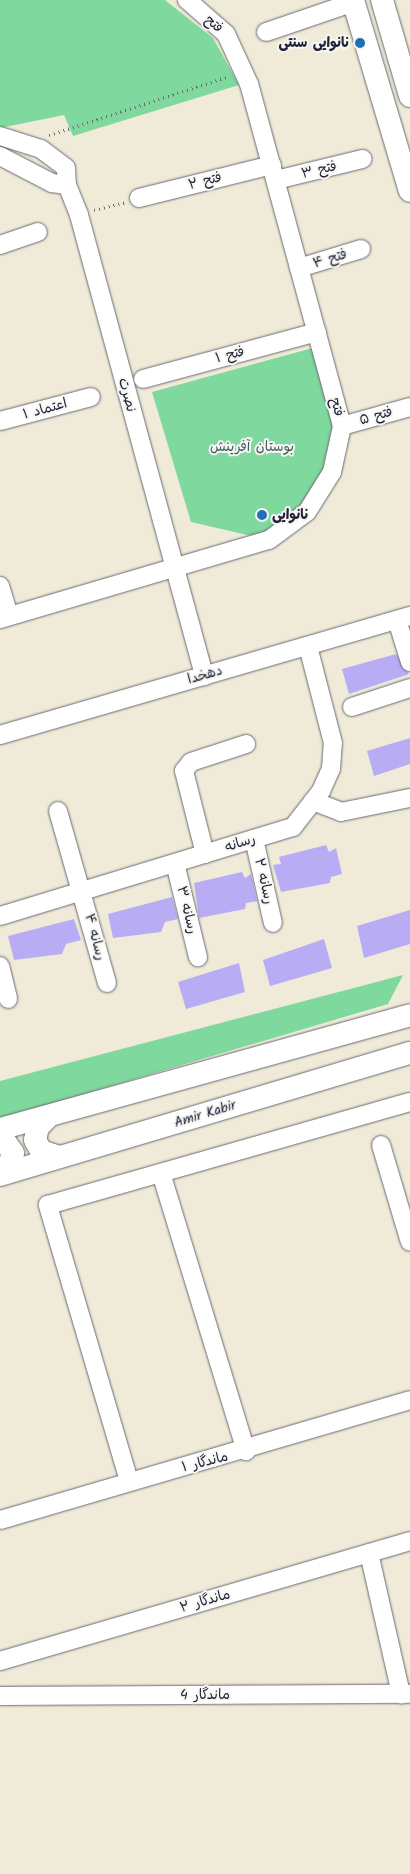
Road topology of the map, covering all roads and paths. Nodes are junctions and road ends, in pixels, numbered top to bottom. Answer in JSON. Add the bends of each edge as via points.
{"nodes":[{"id":1,"x":187,"y":0,"type":"edge"},
{"id":2,"x":382,"y":0,"type":"edge"},
{"id":3,"x":354,"y":1,"type":"edge"},
{"id":4,"x":266,"y":32,"type":"dead end"},
{"id":5,"x":243,"y":71,"type":"junction"},
{"id":6,"x":410,"y":96,"type":"edge"},
{"id":7,"x":0,"y":136,"type":"edge"},
{"id":8,"x":26,"y":143,"type":"junction"},
{"id":9,"x":0,"y":156,"type":"edge"},
{"id":10,"x":362,"y":160,"type":"dead end"},
{"id":11,"x":274,"y":172,"type":"junction"},
{"id":12,"x":67,"y":185,"type":"junction"},
{"id":13,"x":410,"y":191,"type":"edge"},
{"id":14,"x":139,"y":198,"type":"joint"},
{"id":15,"x":79,"y":215,"type":"junction"},
{"id":16,"x":38,"y":232,"type":"dead end"},
{"id":17,"x":0,"y":245,"type":"edge"},
{"id":18,"x":361,"y":249,"type":"dead end"},
{"id":19,"x":300,"y":268,"type":"junction"},
{"id":20,"x":317,"y":332,"type":"junction"},
{"id":21,"x":143,"y":379,"type":"dead end"},
{"id":22,"x":91,"y":396,"type":"dead end"},
{"id":23,"x":410,"y":407,"type":"edge"},
{"id":24,"x":0,"y":422,"type":"edge"},
{"id":25,"x":342,"y":426,"type":"junction"},
{"id":26,"x":173,"y":568,"type":"junction"},
{"id":27,"x":0,"y":586,"type":"edge"},
{"id":28,"x":4,"y":618,"type":"edge"},
{"id":29,"x":404,"y":618,"type":"edge"},
{"id":30,"x":308,"y":646,"type":"junction"},
{"id":31,"x":410,"y":662,"type":"edge"},
{"id":32,"x":204,"y":676,"type":"junction"},
{"id":33,"x":410,"y":688,"type":"edge"},
{"id":34,"x":352,"y":707,"type":"dead end"},
{"id":35,"x":0,"y":734,"type":"edge"},
{"id":36,"x":246,"y":744,"type":"dead end"},
{"id":37,"x":410,"y":798,"type":"edge"},
{"id":38,"x":313,"y":801,"type":"junction"},
{"id":39,"x":58,"y":811,"type":"dead end"},
{"id":40,"x":254,"y":838,"type":"junction"},
{"id":41,"x":205,"y":854,"type":"junction"},
{"id":42,"x":175,"y":862,"type":"junction"},
{"id":43,"x":82,"y":891,"type":"junction"},
{"id":44,"x":0,"y":916,"type":"edge"},
{"id":45,"x":274,"y":923,"type":"dead end"},
{"id":46,"x":198,"y":957,"type":"dead end"},
{"id":47,"x":0,"y":966,"type":"edge"},
{"id":48,"x":107,"y":983,"type":"dead end"},
{"id":49,"x":8,"y":999,"type":"dead end"},
{"id":50,"x":410,"y":1015,"type":"edge"},
{"id":51,"x":410,"y":1053,"type":"edge"},
{"id":52,"x":410,"y":1102,"type":"edge"},
{"id":53,"x":47,"y":1118,"type":"junction"},
{"id":54,"x":0,"y":1129,"type":"edge"},
{"id":55,"x":0,"y":1134,"type":"edge"},
{"id":56,"x":381,"y":1145,"type":"dead end"},
{"id":57,"x":59,"y":1158,"type":"junction"},
{"id":58,"x":161,"y":1173,"type":"junction"},
{"id":59,"x":0,"y":1174,"type":"edge"},
{"id":60,"x":410,"y":1242,"type":"edge"},
{"id":61,"x":410,"y":1400,"type":"edge"},
{"id":62,"x":246,"y":1451,"type":"junction"},
{"id":63,"x":129,"y":1482,"type":"junction"},
{"id":64,"x":0,"y":1520,"type":"edge"},
{"id":65,"x":410,"y":1541,"type":"edge"},
{"id":66,"x":369,"y":1553,"type":"junction"},
{"id":67,"x":0,"y":1661,"type":"edge"},
{"id":68,"x":406,"y":1694,"type":"edge"},
{"id":69,"x":0,"y":1696,"type":"edge"}],
"edges":[{"from":1,"to":5,"type":"street","name":"فتح","via":[[226,34]]},
{"from":2,"to":6,"type":"main road"},
{"from":3,"to":4,"type":"street"},
{"from":3,"to":13,"type":"main road"},
{"from":5,"to":8,"type":"path"},
{"from":5,"to":11,"type":"street","name":"فتح"},
{"from":7,"to":8,"type":"street"},
{"from":8,"to":12,"type":"street","name":"نصرت","via":[[66,168]]},
{"from":9,"to":12,"type":"street","via":[[52,183]]},
{"from":10,"to":11,"type":"street","name":"فتح ۳"},
{"from":11,"to":14,"type":"street","name":"فتح ۲"},
{"from":11,"to":19,"type":"street","name":"فتح"},
{"from":12,"to":15,"type":"street","name":"نصرت"},
{"from":14,"to":15,"type":"path"},
{"from":15,"to":26,"type":"street","name":"نصرت"},
{"from":16,"to":17,"type":"street"},
{"from":18,"to":19,"type":"street","name":"فتح ۴"},
{"from":19,"to":20,"type":"street","name":"فتح"},
{"from":20,"to":21,"type":"street","name":"فتح ۱"},
{"from":20,"to":25,"type":"street","name":"فتح"},
{"from":22,"to":24,"type":"street","name":"اعتماد ۱"},
{"from":23,"to":25,"type":"street","name":"۵ فتح"},
{"from":25,"to":26,"type":"street","name":"فتح","via":[[332,472],[307,512],[269,540]]},
{"from":26,"to":28,"type":"street","name":"فتح"},
{"from":26,"to":32,"type":"street","name":"نصرت"},
{"from":27,"to":28,"type":"street"},
{"from":29,"to":30,"type":"street","name":"دهخدا"},
{"from":29,"to":31,"type":"street"},
{"from":30,"to":32,"type":"street","name":"دهخدا"},
{"from":30,"to":38,"type":"street","name":"رسانه","via":[[333,743],[331,769]]},
{"from":32,"to":35,"type":"street","name":"دهخدا"},
{"from":33,"to":34,"type":"street"},
{"from":36,"to":41,"type":"street","via":[[191,762],[184,772]]},
{"from":37,"to":38,"type":"street","via":[[342,812]]},
{"from":38,"to":40,"type":"street","name":"رسانه","via":[[293,827]]},
{"from":39,"to":43,"type":"street","name":"رسانه ۴"},
{"from":40,"to":41,"type":"street","name":"رسانه"},
{"from":40,"to":45,"type":"street","name":"رسانه ۲"},
{"from":41,"to":42,"type":"street","name":"رسانه"},
{"from":42,"to":43,"type":"street","name":"رسانه"},
{"from":42,"to":46,"type":"street","name":"رسانه ۳"},
{"from":43,"to":44,"type":"street","name":"رسانه"},
{"from":43,"to":48,"type":"street","name":"رسانه ۴"},
{"from":47,"to":49,"type":"street"},
{"from":50,"to":53,"type":"main road"},
{"from":51,"to":57,"type":"main road","name":"Amir Kabir"},
{"from":52,"to":58,"type":"street"},
{"from":53,"to":54,"type":"main road"},
{"from":53,"to":57,"type":"main road","via":[[38,1127],[35,1140],[41,1151]]},
{"from":55,"to":59,"type":"main road","via":[[13,1153],[9,1166]]},
{"from":56,"to":60,"type":"street"},
{"from":57,"to":59,"type":"main road","name":"Amir Kabir"},
{"from":58,"to":62,"type":"street"},
{"from":58,"to":63,"type":"street","via":[[48,1205]]},
{"from":61,"to":62,"type":"street","name":"ماندگار ۱"},
{"from":62,"to":63,"type":"street","name":"ماندگار ۱"},
{"from":63,"to":64,"type":"street","name":"ماندگار ۱"},
{"from":65,"to":66,"type":"street","name":"ماندگار ۲"},
{"from":66,"to":67,"type":"street","name":"ماندگار ۲"},
{"from":66,"to":68,"type":"street"},
{"from":68,"to":69,"type":"street","name":"ماندگار 4"}]}
